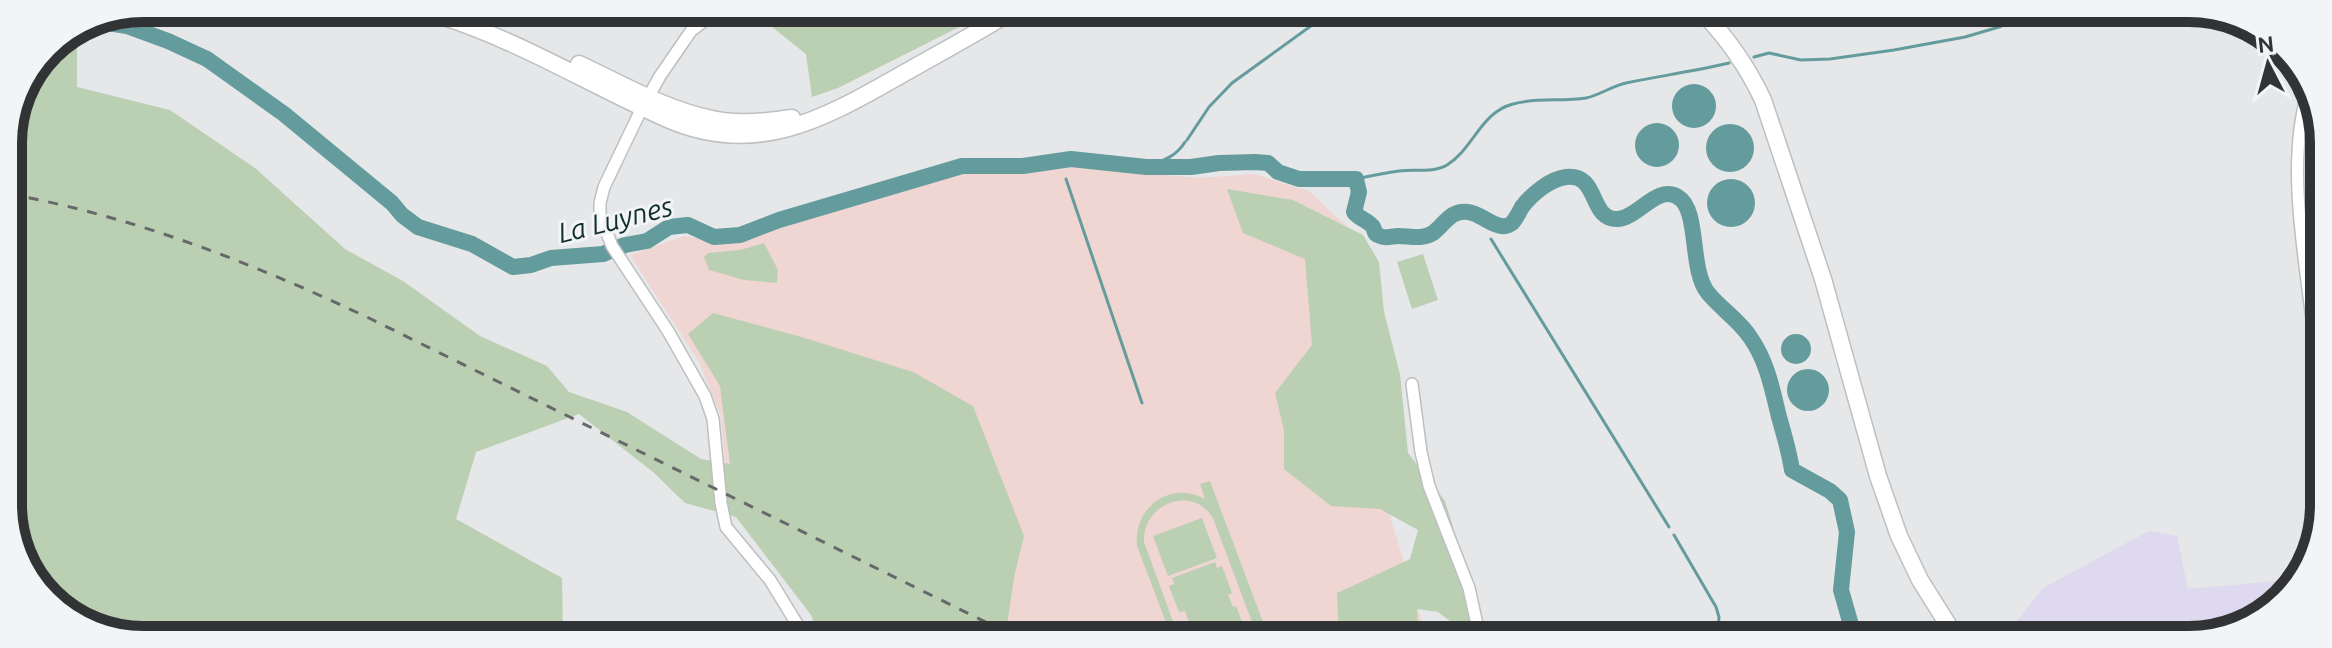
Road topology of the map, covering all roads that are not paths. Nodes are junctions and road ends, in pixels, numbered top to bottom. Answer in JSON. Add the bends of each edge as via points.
{"nodes":[{"id":1,"x":459,"y":22,"type":"edge"},
{"id":2,"x":481,"y":22,"type":"edge"},
{"id":3,"x":702,"y":22,"type":"edge"},
{"id":4,"x":994,"y":22,"type":"edge"},
{"id":5,"x":1711,"y":22,"type":"edge"},
{"id":6,"x":644,"y":105,"type":"junction"},
{"id":7,"x":2305,"y":106,"type":"edge"},
{"id":8,"x":2310,"y":300,"type":"edge"},
{"id":9,"x":1412,"y":384,"type":"dead end"},
{"id":10,"x":798,"y":626,"type":"edge"},
{"id":11,"x":1477,"y":626,"type":"edge"},
{"id":12,"x":1949,"y":626,"type":"edge"}],
"edges":[{"from":1,"to":6,"type":"main road"},
{"from":2,"to":6,"type":"main road","via":[[520,36]]},
{"from":3,"to":6,"type":"street","via":[[691,31]]},
{"from":4,"to":6,"type":"main road","via":[[848,106],[808,123],[733,135],[666,119]]},
{"from":5,"to":12,"type":"main road","via":[[1737,52],[1763,100],[1899,536]]},
{"from":6,"to":10,"type":"street","via":[[601,196],[600,215],[615,251],[705,396],[713,419],[726,527],[770,580]]},
{"from":7,"to":8,"type":"street","via":[[2299,198]]},
{"from":9,"to":11,"type":"street","via":[[1429,486],[1469,588]]}]}
